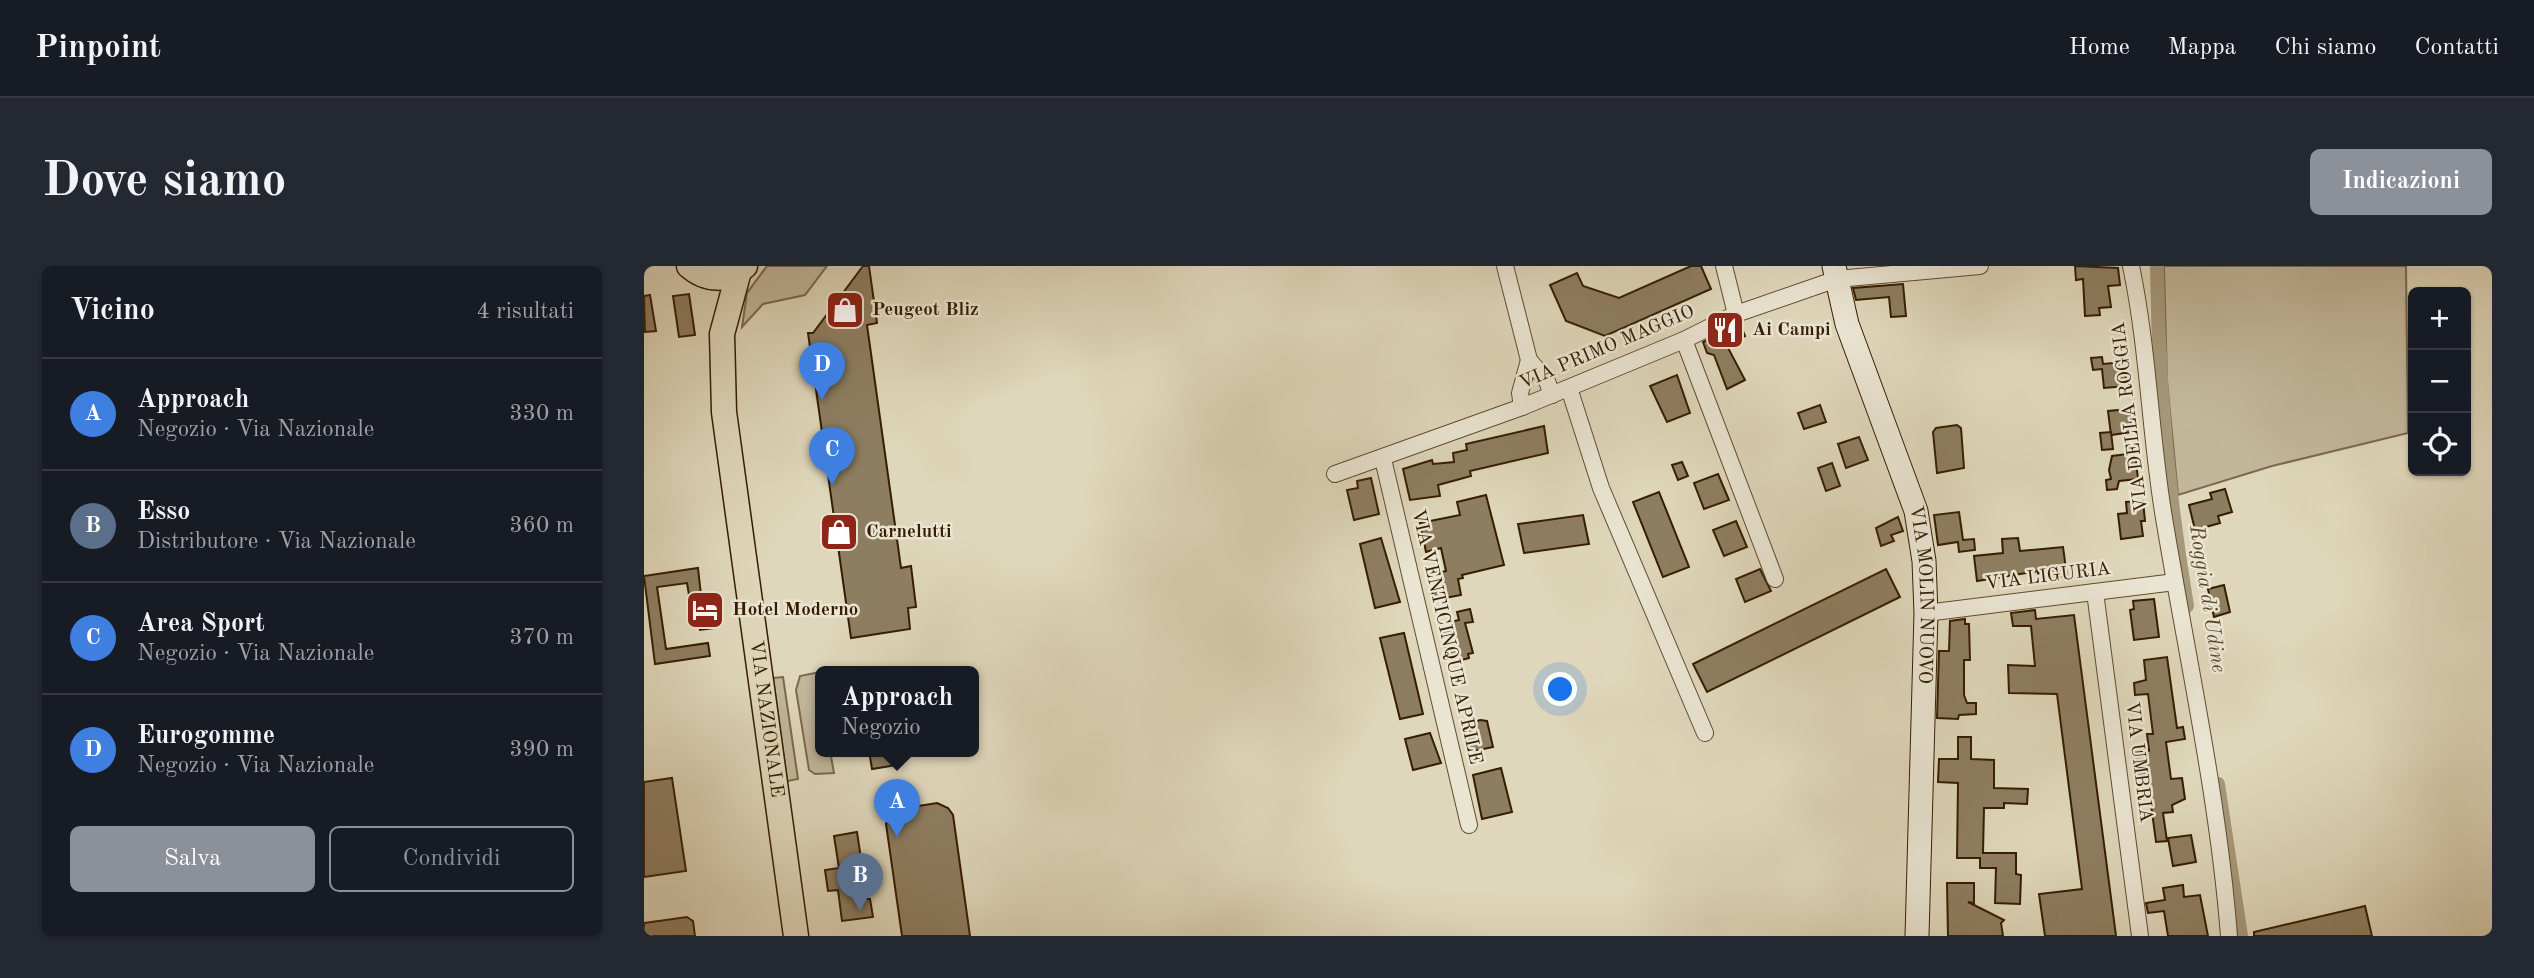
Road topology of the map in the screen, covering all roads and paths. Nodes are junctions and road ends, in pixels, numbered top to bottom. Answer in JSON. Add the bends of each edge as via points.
{"nodes":[{"id":1,"x":1505,"y":266,"type":"edge"},
{"id":2,"x":1724,"y":266,"type":"edge"},
{"id":3,"x":1980,"y":266,"type":"edge"},
{"id":4,"x":2131,"y":266,"type":"edge"},
{"id":5,"x":742,"y":269,"type":"edge"},
{"id":6,"x":697,"y":271,"type":"edge"},
{"id":7,"x":1835,"y":272,"type":"edge"},
{"id":8,"x":1736,"y":314,"type":"junction"},
{"id":9,"x":722,"y":334,"type":"junction"},
{"id":10,"x":1684,"y":340,"type":"junction"},
{"id":11,"x":1528,"y":360,"type":"junction"},
{"id":12,"x":1569,"y":388,"type":"junction"},
{"id":13,"x":1552,"y":395,"type":"junction"},
{"id":14,"x":1522,"y":407,"type":"junction"},
{"id":15,"x":1383,"y":459,"type":"junction"},
{"id":16,"x":1335,"y":474,"type":"dead end"},
{"id":17,"x":1775,"y":579,"type":"dead end"},
{"id":18,"x":2175,"y":582,"type":"junction"},
{"id":19,"x":2095,"y":593,"type":"junction"},
{"id":20,"x":1926,"y":612,"type":"junction"},
{"id":21,"x":1705,"y":733,"type":"dead end"},
{"id":22,"x":1469,"y":825,"type":"dead end"},
{"id":23,"x":796,"y":936,"type":"edge"},
{"id":24,"x":1917,"y":936,"type":"edge"},
{"id":25,"x":2140,"y":936,"type":"edge"},
{"id":26,"x":2229,"y":936,"type":"edge"}],
"edges":[{"from":1,"to":11,"type":"street"},
{"from":2,"to":8,"type":"street"},
{"from":3,"to":7,"type":"street","name":"VIA PRIMO MAGGIO"},
{"from":4,"to":18,"type":"street","name":"VIA DELLA ROGGIA"},
{"from":5,"to":6,"type":"main road","name":"VIA NAZIONALE","via":[[729,276]]},
{"from":5,"to":9,"type":"main road","name":"VIA NAZIONALE"},
{"from":6,"to":9,"type":"main road","name":"VIA NAZIONALE"},
{"from":7,"to":8,"type":"street","name":"VIA PRIMO MAGGIO"},
{"from":7,"to":20,"type":"main road","name":"VIA MOLIN NUOVO","via":[[1847,324],[1916,511]]},
{"from":8,"to":10,"type":"street","name":"VIA PRIMO MAGGIO"},
{"from":9,"to":23,"type":"main road","name":"VIA NAZIONALE","via":[[724,412]]},
{"from":10,"to":12,"type":"street","name":"VIA PRIMO MAGGIO"},
{"from":10,"to":17,"type":"street"},
{"from":11,"to":13,"type":"street","via":[[1547,381]]},
{"from":11,"to":14,"type":"street","via":[[1520,393]]},
{"from":12,"to":13,"type":"street","name":"VIA PRIMO MAGGIO"},
{"from":12,"to":21,"type":"street","via":[[1601,488]]},
{"from":13,"to":14,"type":"street","name":"VIA PRIMO MAGGIO"},
{"from":14,"to":15,"type":"street","name":"VIA PRIMO MAGGIO"},
{"from":15,"to":16,"type":"street","name":"VIA PRIMO MAGGIO"},
{"from":15,"to":22,"type":"street","name":"VIA VENTICINQUE APRILE"},
{"from":18,"to":19,"type":"street","name":"VIA LIGURIA"},
{"from":18,"to":26,"type":"street","name":"VIA DELLA ROGGIA"},
{"from":19,"to":20,"type":"street","name":"VIA LIGURIA"},
{"from":19,"to":25,"type":"street","name":"VIA UMBRIA"},
{"from":20,"to":24,"type":"main road","name":"VIA MOLIN NUOVO"}]}
